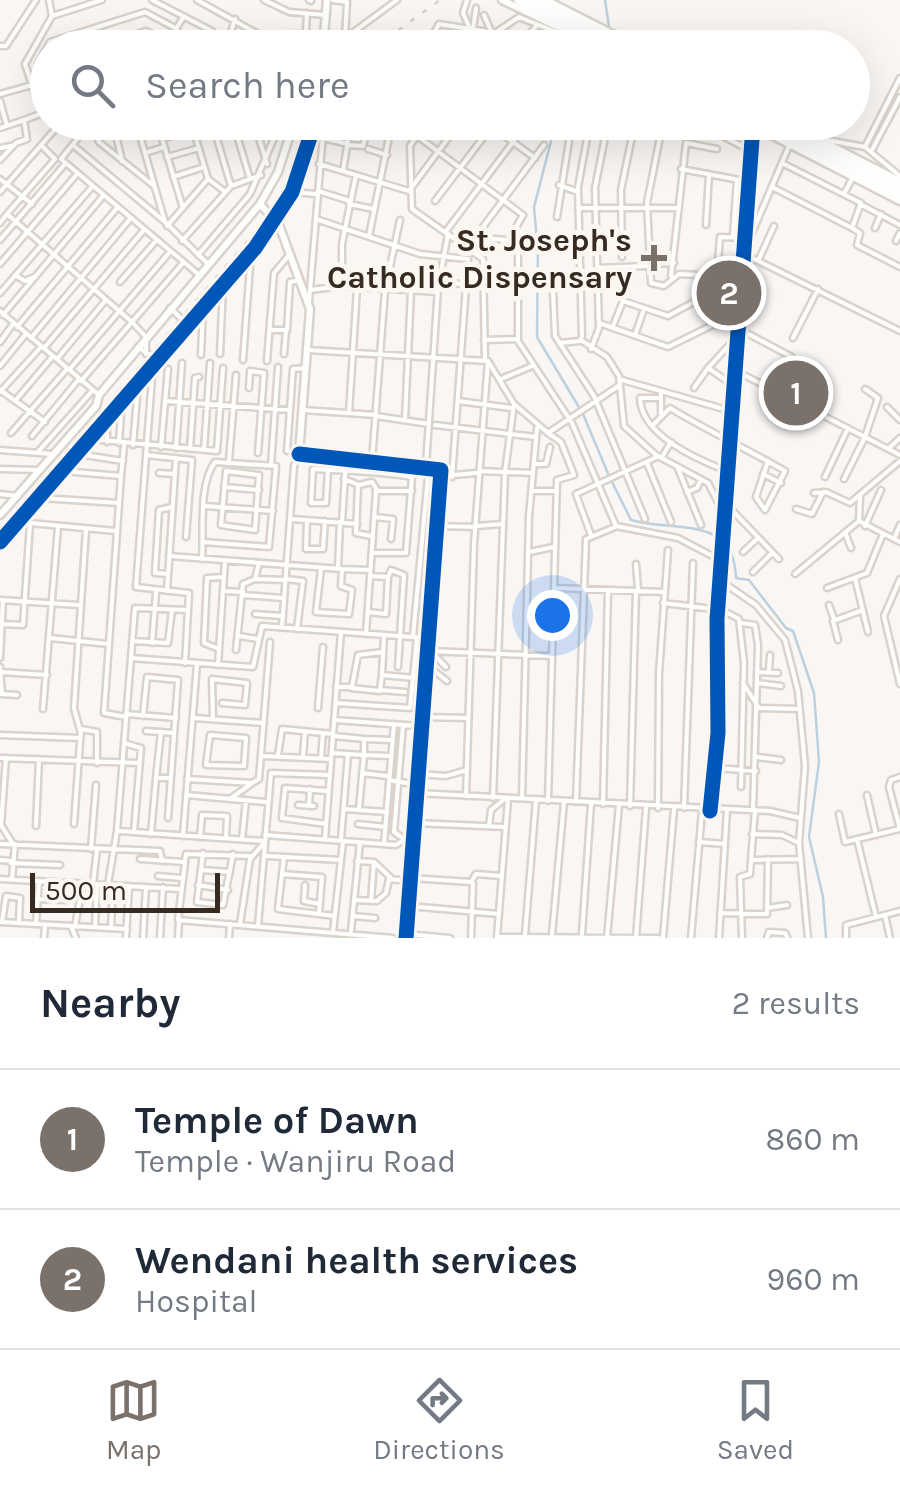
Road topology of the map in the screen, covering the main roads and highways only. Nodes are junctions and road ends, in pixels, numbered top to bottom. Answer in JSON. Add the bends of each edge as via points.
{"nodes":[{"id":1,"x":522,"y":0,"type":"edge"},
{"id":2,"x":584,"y":30,"type":"edge"},
{"id":3,"x":789,"y":140,"type":"edge"},
{"id":4,"x":807,"y":140,"type":"edge"},
{"id":5,"x":900,"y":188,"type":"edge"}],
"edges":[{"from":1,"to":2,"type":"highway"},
{"from":3,"to":5,"type":"highway"},
{"from":4,"to":5,"type":"highway"}]}
